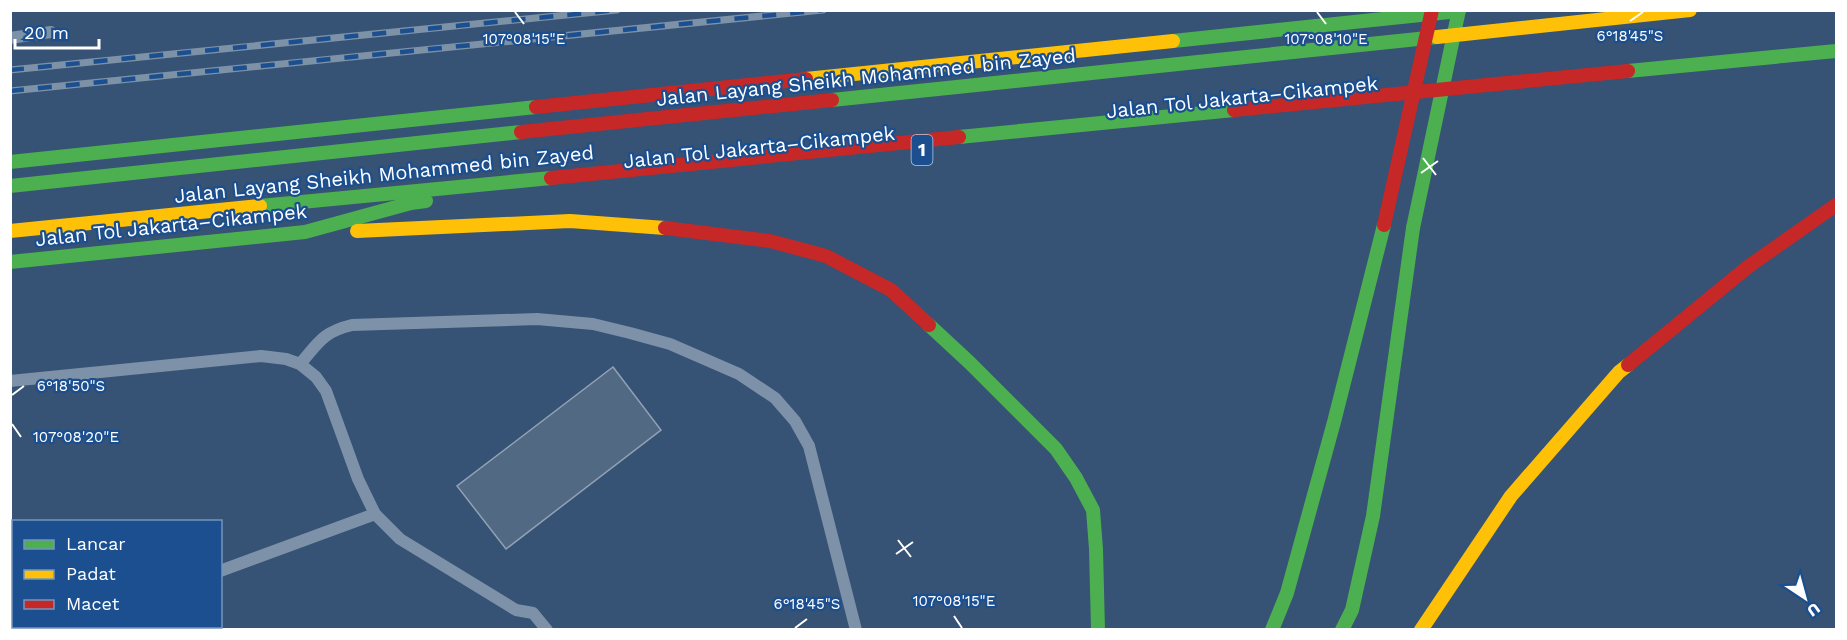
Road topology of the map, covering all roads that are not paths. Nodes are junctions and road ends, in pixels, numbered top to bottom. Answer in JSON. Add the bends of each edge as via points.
{"nodes":[{"id":1,"x":1432,"y":10,"type":"edge"},
{"id":2,"x":1459,"y":10,"type":"edge"},
{"id":3,"x":1464,"y":10,"type":"edge"},
{"id":4,"x":1690,"y":10,"type":"edge"},
{"id":5,"x":51,"y":32,"type":"dead end"},
{"id":6,"x":10,"y":38,"type":"edge"},
{"id":7,"x":1836,"y":53,"type":"edge"},
{"id":8,"x":10,"y":162,"type":"edge"},
{"id":9,"x":10,"y":186,"type":"edge"},
{"id":10,"x":1836,"y":205,"type":"edge"},
{"id":11,"x":10,"y":231,"type":"edge"},
{"id":12,"x":304,"y":232,"type":"junction"},
{"id":13,"x":10,"y":262,"type":"edge"},
{"id":14,"x":300,"y":364,"type":"junction"},
{"id":15,"x":10,"y":381,"type":"edge"},
{"id":16,"x":375,"y":514,"type":"junction"},
{"id":17,"x":222,"y":570,"type":"edge"},
{"id":18,"x":548,"y":630,"type":"edge"},
{"id":19,"x":856,"y":630,"type":"edge"},
{"id":20,"x":1098,"y":630,"type":"edge"},
{"id":21,"x":1272,"y":630,"type":"edge"},
{"id":22,"x":1342,"y":630,"type":"edge"},
{"id":23,"x":1421,"y":630,"type":"edge"}],
"edges":[{"from":1,"to":21,"type":"highway","bridge":true,"via":[[1384,225],[1334,422],[1287,593]]},
{"from":2,"to":22,"type":"highway","bridge":true,"via":[[1413,228],[1374,516],[1352,610]]},
{"from":3,"to":8,"type":"highway"},
{"from":4,"to":9,"type":"highway","name":"Jalan Layang Sheikh Mohammed bin Zayed","bridge":true},
{"from":5,"to":6,"type":"lane"},
{"from":7,"to":11,"type":"highway","name":"Jalan Layang Sheikh Mohammed bin Zayed","number":"1","bridge":true},
{"from":7,"to":12,"type":"highway","name":"Jalan Tol Jakarta–Cikampek","number":"1","via":[[411,203]]},
{"from":10,"to":23,"type":"highway","via":[[1749,266],[1620,372],[1512,496]]},
{"from":12,"to":13,"type":"highway","name":"Jalan Tol Jakarta–Cikampek","number":"1"},
{"from":12,"to":20,"type":"highway","via":[[570,221],[668,228],[770,242],[826,256],[891,290],[1056,448],[1093,510]]},
{"from":14,"to":15,"type":"lane","via":[[261,356]]},
{"from":14,"to":16,"type":"lane","via":[[326,391]]},
{"from":14,"to":19,"type":"lane","via":[[323,337],[352,325],[537,319],[593,324],[640,335],[740,374],[775,398],[795,421],[809,446]]},
{"from":16,"to":17,"type":"lane"},
{"from":16,"to":18,"type":"lane","via":[[400,538],[516,610],[533,613]]}]}
